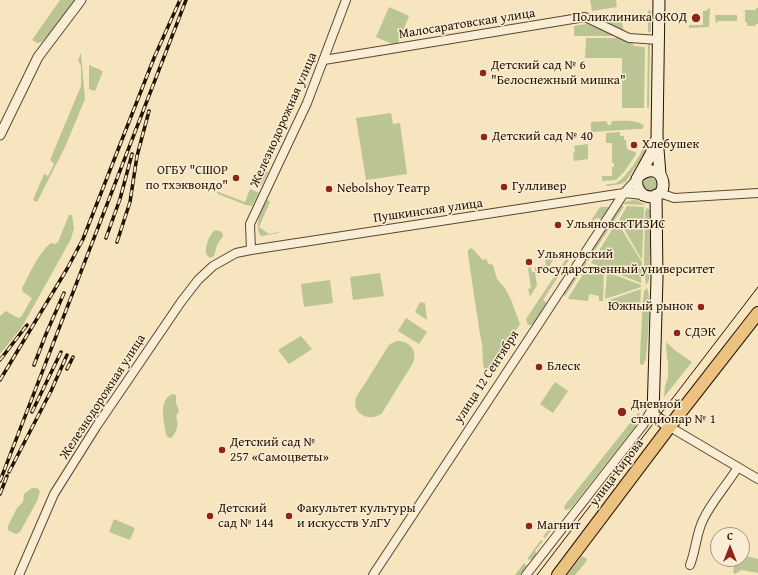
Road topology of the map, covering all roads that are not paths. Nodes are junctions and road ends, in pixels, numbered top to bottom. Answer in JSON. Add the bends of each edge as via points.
{"nodes":[{"id":1,"x":81,"y":0,"type":"edge"},
{"id":2,"x":346,"y":0,"type":"edge"},
{"id":3,"x":659,"y":0,"type":"edge"},
{"id":4,"x":658,"y":40,"type":"junction"},
{"id":5,"x":324,"y":60,"type":"junction"},
{"id":6,"x":0,"y":135,"type":"edge"},
{"id":7,"x":657,"y":136,"type":"junction"},
{"id":8,"x":660,"y":175,"type":"junction"},
{"id":9,"x":639,"y":177,"type":"junction"},
{"id":10,"x":624,"y":193,"type":"junction"},
{"id":11,"x":758,"y":193,"type":"edge"},
{"id":12,"x":658,"y":194,"type":"junction"},
{"id":13,"x":643,"y":195,"type":"junction"},
{"id":14,"x":251,"y":250,"type":"junction"},
{"id":15,"x":236,"y":253,"type":"joint"},
{"id":16,"x":758,"y":313,"type":"edge"},
{"id":17,"x":653,"y":407,"type":"junction"},
{"id":18,"x":670,"y":427,"type":"junction"},
{"id":19,"x":738,"y":467,"type":"junction"},
{"id":20,"x":758,"y":479,"type":"edge"},
{"id":21,"x":690,"y":565,"type":"dead end"},
{"id":22,"x":18,"y":575,"type":"edge"},
{"id":23,"x":373,"y":575,"type":"edge"},
{"id":24,"x":526,"y":575,"type":"edge"},
{"id":25,"x":558,"y":575,"type":"edge"}],
"edges":[{"from":1,"to":6,"type":"street","via":[[38,57]]},
{"from":2,"to":5,"type":"street","name":"Железнодорожная улица"},
{"from":3,"to":4,"type":"main road"},
{"from":4,"to":5,"type":"street","name":"Малосаратовская улица","via":[[629,38],[585,17]]},
{"from":4,"to":7,"type":"main road"},
{"from":5,"to":14,"type":"street","name":"Железнодорожная улица","via":[[307,103],[250,224]]},
{"from":7,"to":8,"type":"main road"},
{"from":7,"to":9,"type":"main road"},
{"from":8,"to":9,"type":"main road","via":[[650,170]]},
{"from":8,"to":12,"type":"main road","via":[[663,186]]},
{"from":9,"to":10,"type":"street"},
{"from":9,"to":13,"type":"main road","via":[[637,188]]},
{"from":10,"to":13,"type":"street","name":"Пушкинская улица"},
{"from":10,"to":14,"type":"street","name":"Пушкинская улица"},
{"from":10,"to":23,"type":"street","name":"улица 12 Сентября"},
{"from":11,"to":12,"type":"street","via":[[674,198]]},
{"from":12,"to":13,"type":"main road","via":[[647,197]]},
{"from":12,"to":17,"type":"main road"},
{"from":14,"to":15,"type":"street","name":"Пушкинская улица"},
{"from":15,"to":22,"type":"street","name":"Железнодорожная улица","via":[[203,274],[173,313],[54,494]]},
{"from":16,"to":18,"type":"main road","name":"улица Кирова"},
{"from":17,"to":18,"type":"main road","via":[[653,415]]},
{"from":17,"to":24,"type":"street","via":[[643,425]]},
{"from":18,"to":19,"type":"street"},
{"from":18,"to":25,"type":"main road","name":"улица Кирова"},
{"from":19,"to":20,"type":"street"},
{"from":19,"to":21,"type":"street","via":[[702,521]]}]}
